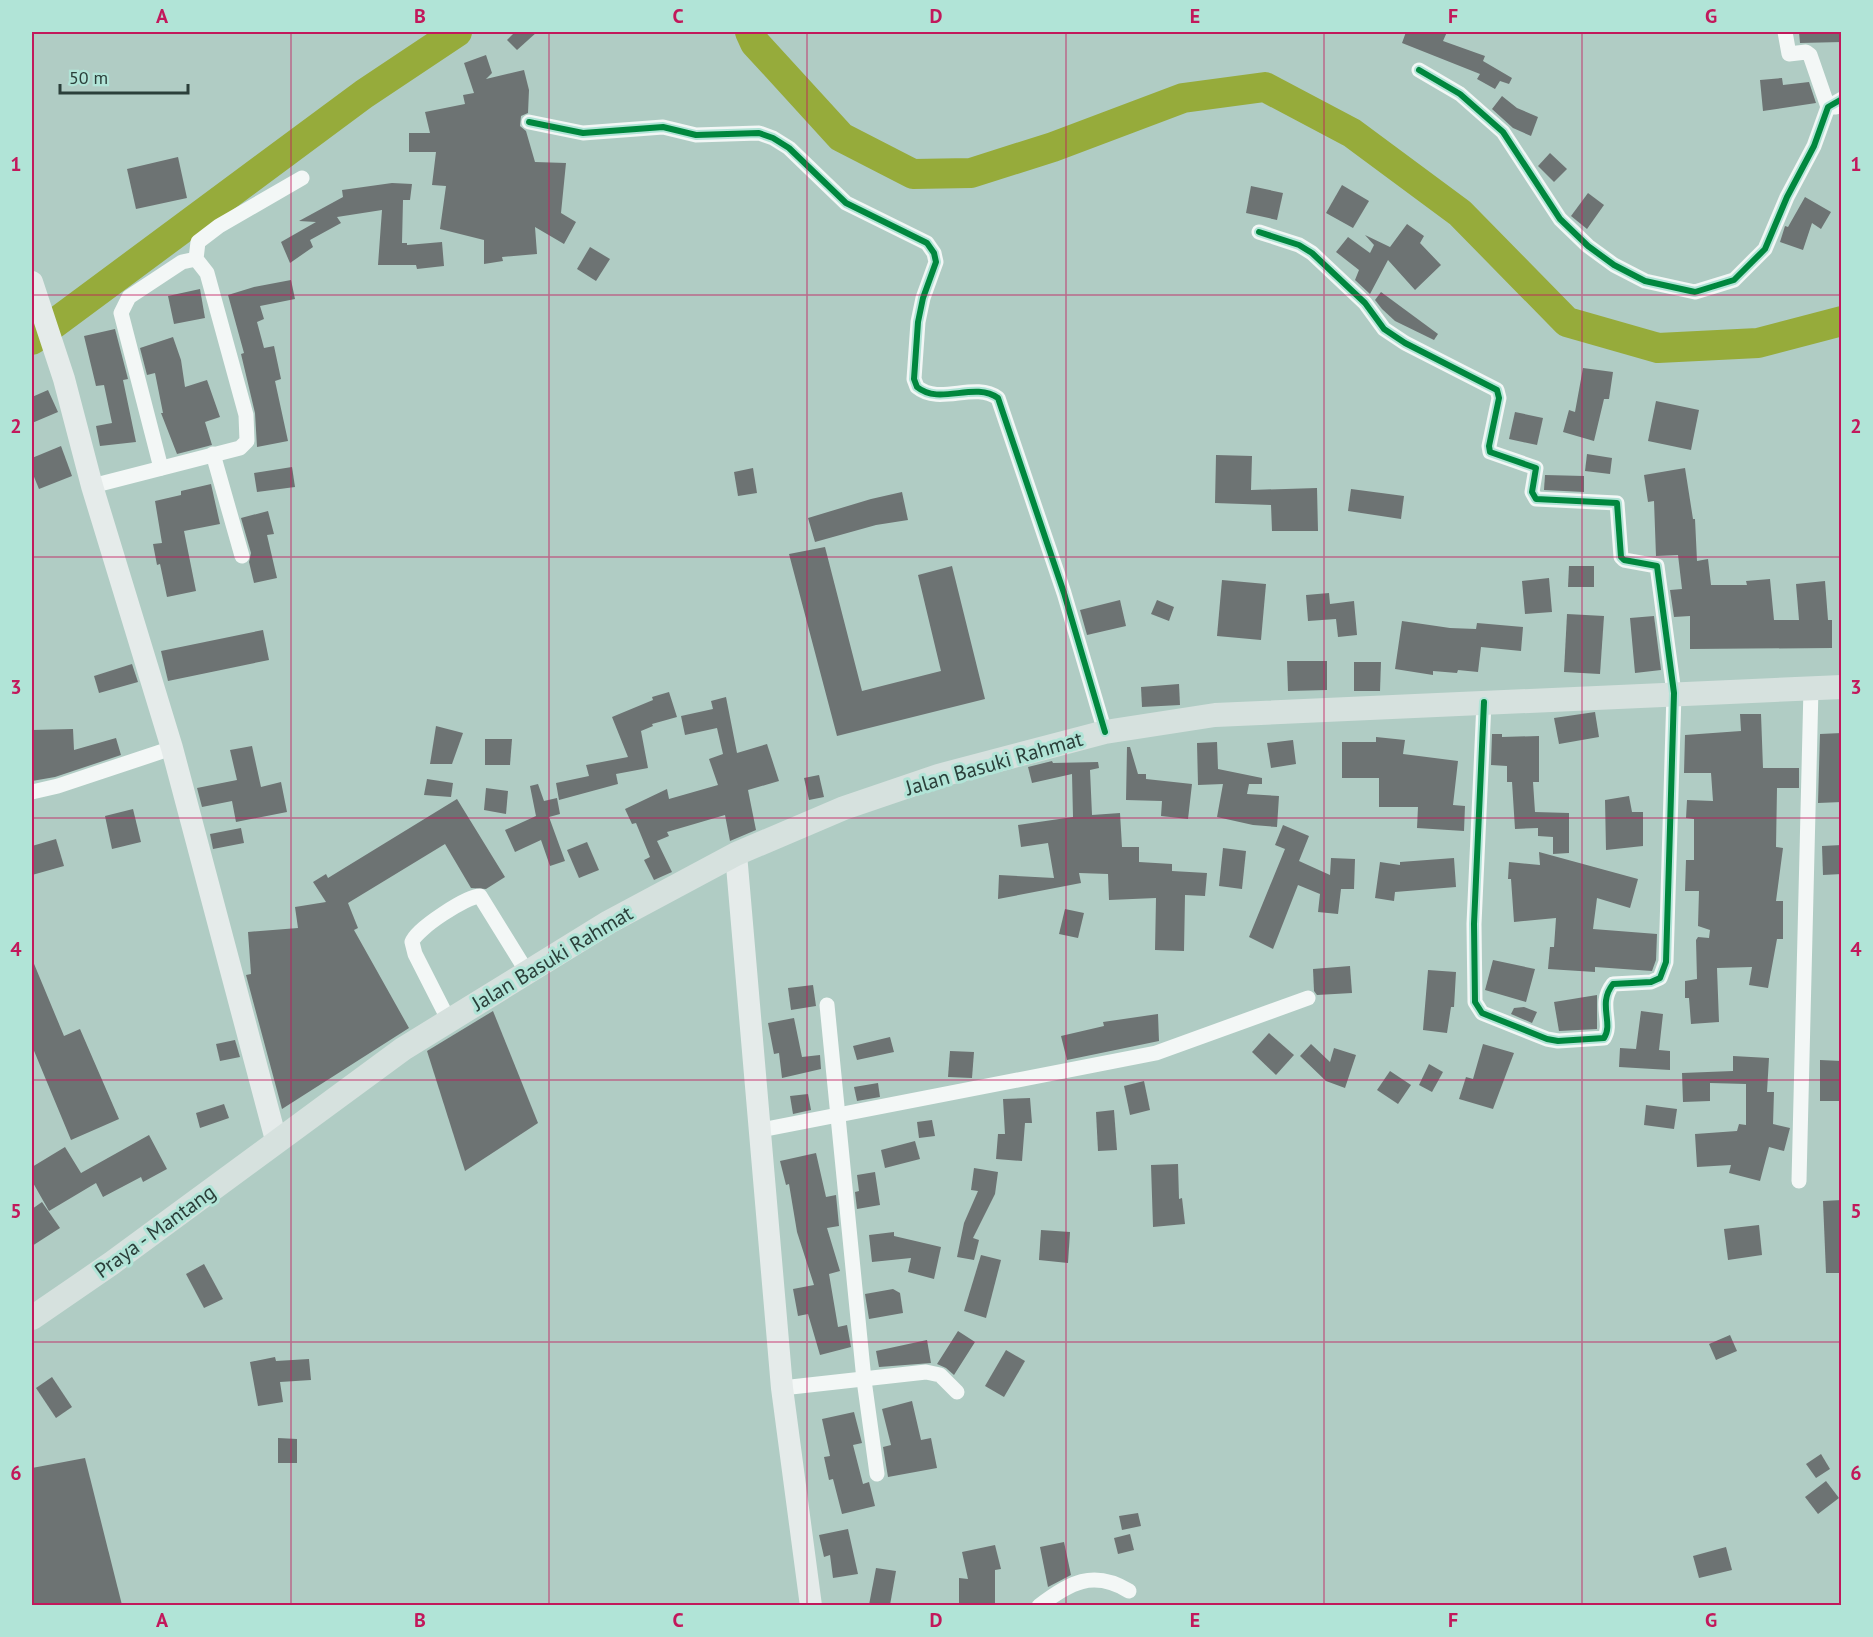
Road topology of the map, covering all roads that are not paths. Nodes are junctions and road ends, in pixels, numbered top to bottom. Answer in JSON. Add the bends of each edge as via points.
{"nodes":[{"id":1,"x":1785,"y":32,"type":"edge"},
{"id":2,"x":1419,"y":70,"type":"dead end"},
{"id":3,"x":1842,"y":99,"type":"edge"},
{"id":4,"x":1835,"y":107,"type":"edge"},
{"id":5,"x":529,"y":122,"type":"dead end"},
{"id":6,"x":302,"y":178,"type":"dead end"},
{"id":7,"x":1259,"y":232,"type":"dead end"},
{"id":8,"x":196,"y":259,"type":"junction"},
{"id":9,"x":33,"y":286,"type":"edge"},
{"id":10,"x":213,"y":454,"type":"junction"},
{"id":11,"x":160,"y":468,"type":"junction"},
{"id":12,"x":92,"y":486,"type":"junction"},
{"id":13,"x":242,"y":556,"type":"dead end"},
{"id":14,"x":1842,"y":687,"type":"edge"},
{"id":15,"x":1811,"y":688,"type":"junction"},
{"id":16,"x":1674,"y":693,"type":"junction"},
{"id":17,"x":1484,"y":702,"type":"junction"},
{"id":18,"x":1105,"y":732,"type":"junction"},
{"id":19,"x":172,"y":747,"type":"junction"},
{"id":20,"x":32,"y":792,"type":"edge"},
{"id":21,"x":736,"y":854,"type":"junction"},
{"id":22,"x":526,"y":972,"type":"junction"},
{"id":23,"x":1308,"y":998,"type":"dead end"},
{"id":24,"x":827,"y":1005,"type":"dead end"},
{"id":25,"x":448,"y":1020,"type":"junction"},
{"id":26,"x":839,"y":1115,"type":"junction"},
{"id":27,"x":761,"y":1130,"type":"junction"},
{"id":28,"x":276,"y":1140,"type":"junction"},
{"id":29,"x":1799,"y":1181,"type":"dead end"},
{"id":30,"x":32,"y":1318,"type":"edge"},
{"id":31,"x":864,"y":1380,"type":"junction"},
{"id":32,"x":782,"y":1388,"type":"junction"},
{"id":33,"x":957,"y":1392,"type":"dead end"},
{"id":34,"x":877,"y":1473,"type":"dead end"},
{"id":35,"x":1129,"y":1590,"type":"dead end"},
{"id":36,"x":811,"y":1605,"type":"edge"},
{"id":37,"x":1039,"y":1605,"type":"edge"}],
"edges":[{"from":1,"to":4,"type":"street","via":[[1788,54],[1810,55]]},
{"from":2,"to":4,"type":"street","via":[[1460,93],[1503,132],[1560,219],[1588,246],[1645,280],[1695,292],[1734,280],[1765,249],[1787,197]]},
{"from":3,"to":4,"type":"street"},
{"from":5,"to":18,"type":"street","via":[[583,133],[663,127],[696,135],[766,135],[789,148],[846,203],[927,243],[936,262],[918,322],[914,379],[917,387],[933,394],[980,391],[998,398],[1065,593]]},
{"from":6,"to":8,"type":"street","via":[[203,236],[198,242]]},
{"from":7,"to":16,"type":"street","via":[[1312,253],[1360,298],[1384,329],[1497,390],[1499,398],[1489,450],[1537,468],[1534,497],[1617,503],[1620,557],[1657,566]]},
{"from":8,"to":10,"type":"street","via":[[207,273],[248,432],[247,441],[240,448]]},
{"from":8,"to":11,"type":"street","via":[[182,262],[129,297],[121,313]]},
{"from":9,"to":12,"type":"main road","via":[[64,379]]},
{"from":10,"to":11,"type":"street"},
{"from":10,"to":13,"type":"street"},
{"from":11,"to":12,"type":"street"},
{"from":12,"to":19,"type":"main road"},
{"from":14,"to":15,"type":"main road","name":"Jalan Basuki Rahmat"},
{"from":15,"to":16,"type":"main road","name":"Jalan Basuki Rahmat"},
{"from":15,"to":29,"type":"street"},
{"from":16,"to":17,"type":"main road","name":"Jalan Basuki Rahmat"},
{"from":16,"to":17,"type":"street","via":[[1665,970],[1651,982],[1613,984],[1606,992],[1604,1006],[1606,1036],[1595,1041],[1547,1039],[1482,1013],[1475,1002],[1474,924]]},
{"from":17,"to":18,"type":"main road","name":"Jalan Basuki Rahmat","via":[[1215,715]]},
{"from":18,"to":21,"type":"main road","name":"Jalan Basuki Rahmat","via":[[938,776],[844,808]]},
{"from":19,"to":20,"type":"street"},
{"from":19,"to":28,"type":"main road"},
{"from":21,"to":22,"type":"main road","name":"Jalan Basuki Rahmat"},
{"from":21,"to":27,"type":"main road"},
{"from":22,"to":25,"type":"main road","name":"Jalan Basuki Rahmat"},
{"from":22,"to":25,"type":"street","via":[[480,896],[453,909],[418,931],[412,942]]},
{"from":23,"to":26,"type":"street","via":[[1156,1053]]},
{"from":24,"to":26,"type":"street"},
{"from":25,"to":28,"type":"main road","name":"Jalan Basuki Rahmat"},
{"from":26,"to":27,"type":"street"},
{"from":26,"to":31,"type":"street"},
{"from":27,"to":32,"type":"main road"},
{"from":28,"to":30,"type":"main road","name":"Praya - Mantang"},
{"from":31,"to":32,"type":"street"},
{"from":31,"to":33,"type":"street","via":[[930,1372],[940,1375]]},
{"from":31,"to":34,"type":"street"},
{"from":32,"to":36,"type":"main road"},
{"from":35,"to":37,"type":"street","via":[[1114,1583],[1082,1580]]}]}
